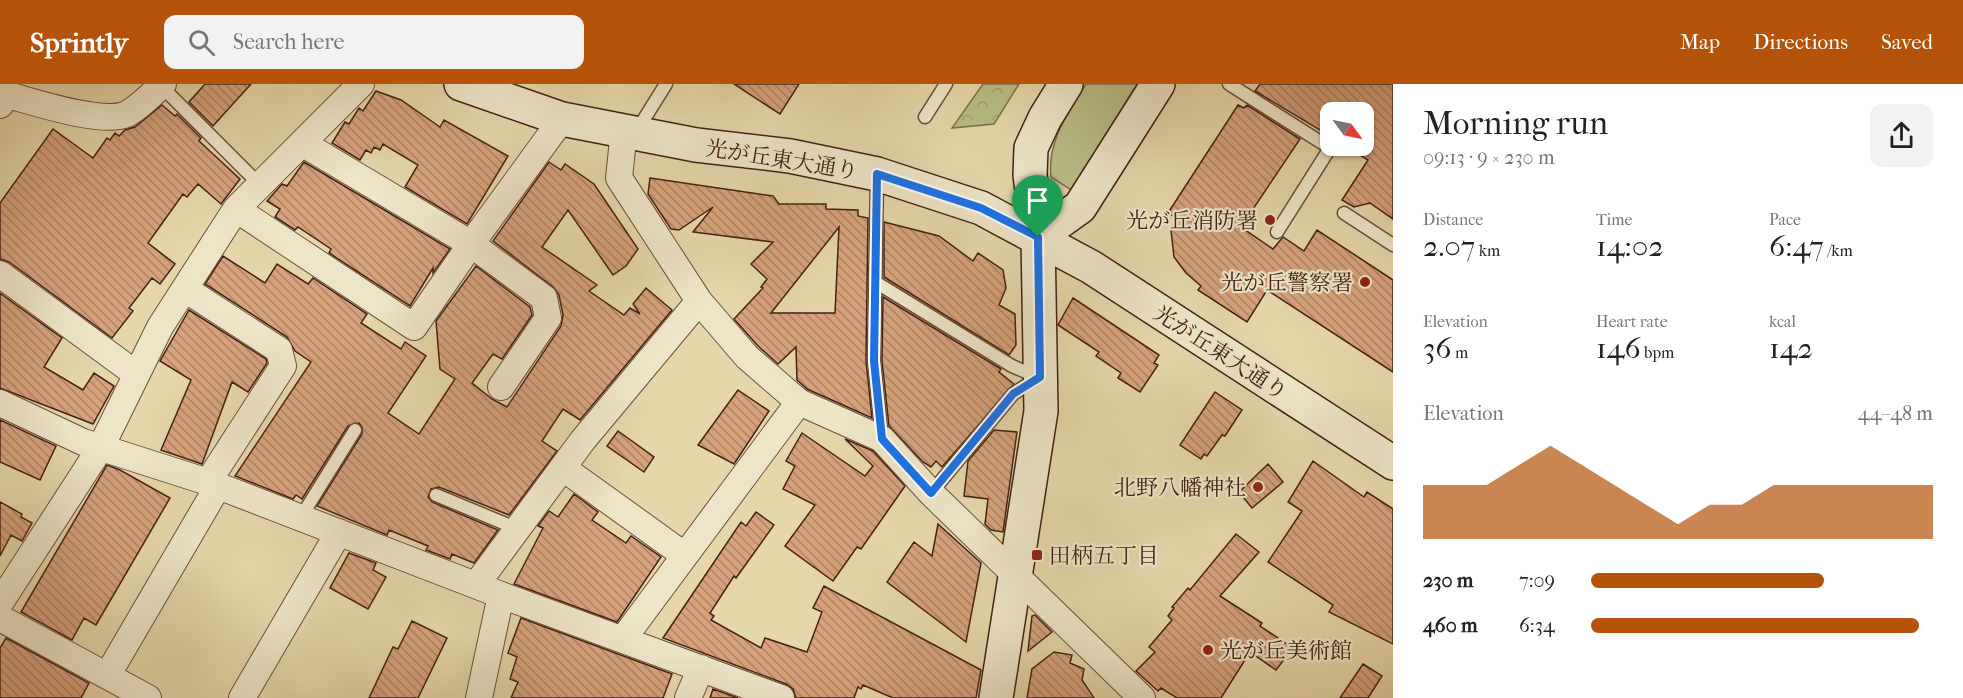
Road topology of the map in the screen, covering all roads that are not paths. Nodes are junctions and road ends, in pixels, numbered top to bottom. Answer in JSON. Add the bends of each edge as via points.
{"nodes":[{"id":1,"x":361,"y":84,"type":"edge"},
{"id":2,"x":460,"y":84,"type":"edge"},
{"id":3,"x":666,"y":84,"type":"edge"},
{"id":4,"x":946,"y":84,"type":"edge"},
{"id":5,"x":1066,"y":84,"type":"edge"},
{"id":6,"x":1158,"y":84,"type":"edge"},
{"id":7,"x":1229,"y":84,"type":"edge"},
{"id":8,"x":162,"y":85,"type":"edge"},
{"id":9,"x":0,"y":105,"type":"edge"},
{"id":10,"x":925,"y":117,"type":"dead end"},
{"id":11,"x":562,"y":119,"type":"junction"},
{"id":12,"x":630,"y":131,"type":"junction"},
{"id":13,"x":302,"y":143,"type":"junction"},
{"id":14,"x":877,"y":174,"type":"junction"},
{"id":15,"x":259,"y":183,"type":"junction"},
{"id":16,"x":236,"y":209,"type":"junction"},
{"id":17,"x":1344,"y":213,"type":"dead end"},
{"id":18,"x":1277,"y":232,"type":"dead end"},
{"id":19,"x":1038,"y":237,"type":"junction"},
{"id":20,"x":471,"y":244,"type":"junction"},
{"id":21,"x":1393,"y":245,"type":"edge"},
{"id":22,"x":0,"y":274,"type":"edge"},
{"id":23,"x":877,"y":284,"type":"junction"},
{"id":24,"x":185,"y":289,"type":"junction"},
{"id":25,"x":699,"y":301,"type":"junction"},
{"id":26,"x":136,"y":374,"type":"junction"},
{"id":27,"x":1040,"y":377,"type":"junction"},
{"id":28,"x":501,"y":387,"type":"dead end"},
{"id":29,"x":799,"y":402,"type":"junction"},
{"id":30,"x":0,"y":403,"type":"edge"},
{"id":31,"x":355,"y":430,"type":"dead end"},
{"id":32,"x":882,"y":439,"type":"junction"},
{"id":33,"x":101,"y":447,"type":"junction"},
{"id":34,"x":1388,"y":449,"type":"edge"},
{"id":35,"x":563,"y":468,"type":"junction"},
{"id":36,"x":213,"y":484,"type":"junction"},
{"id":37,"x":931,"y":493,"type":"junction"},
{"id":38,"x":436,"y":495,"type":"dead end"},
{"id":39,"x":301,"y":518,"type":"junction"},
{"id":40,"x":518,"y":529,"type":"junction"},
{"id":41,"x":339,"y":532,"type":"junction"},
{"id":42,"x":684,"y":555,"type":"junction"},
{"id":43,"x":1017,"y":577,"type":"junction"},
{"id":44,"x":476,"y":585,"type":"junction"},
{"id":45,"x":501,"y":595,"type":"junction"},
{"id":46,"x":0,"y":603,"type":"edge"},
{"id":47,"x":0,"y":618,"type":"edge"},
{"id":48,"x":623,"y":639,"type":"junction"},
{"id":49,"x":701,"y":668,"type":"junction"},
{"id":50,"x":107,"y":676,"type":"junction"},
{"id":51,"x":778,"y":697,"type":"edge"},
{"id":52,"x":148,"y":698,"type":"edge"},
{"id":53,"x":242,"y":698,"type":"edge"},
{"id":54,"x":479,"y":698,"type":"edge"},
{"id":55,"x":688,"y":698,"type":"edge"},
{"id":56,"x":996,"y":698,"type":"edge"},
{"id":57,"x":1142,"y":698,"type":"edge"}],
"edges":[{"from":1,"to":13,"type":"street"},
{"from":2,"to":11,"type":"street","name":"光が丘東大通り"},
{"from":3,"to":12,"type":"lane"},
{"from":4,"to":10,"type":"lane"},
{"from":5,"to":19,"type":"street","via":[[1031,148],[1030,175]]},
{"from":6,"to":19,"type":"street","via":[[1080,207]]},
{"from":7,"to":18,"type":"lane","via":[[1330,148]]},
{"from":8,"to":9,"type":"street","via":[[131,111],[112,117],[67,111],[8,95]]},
{"from":8,"to":15,"type":"lane"},
{"from":11,"to":12,"type":"street","name":"光が丘東大通り"},
{"from":11,"to":20,"type":"street"},
{"from":12,"to":14,"type":"street","name":"光が丘東大通り"},
{"from":12,"to":25,"type":"street","via":[[619,178]]},
{"from":13,"to":15,"type":"street"},
{"from":13,"to":20,"type":"street"},
{"from":14,"to":19,"type":"street","name":"光が丘東大通り","via":[[981,208]]},
{"from":14,"to":23,"type":"lane"},
{"from":15,"to":16,"type":"street"},
{"from":16,"to":20,"type":"street","via":[[414,327]]},
{"from":16,"to":24,"type":"street"},
{"from":17,"to":21,"type":"lane"},
{"from":19,"to":27,"type":"street"},
{"from":19,"to":34,"type":"street","name":"光が丘東大通り"},
{"from":20,"to":28,"type":"street","via":[[544,298],[548,318]]},
{"from":22,"to":26,"type":"street"},
{"from":23,"to":27,"type":"lane","via":[[1012,366]]},
{"from":23,"to":32,"type":"lane","via":[[874,361]]},
{"from":24,"to":26,"type":"street"},
{"from":24,"to":36,"type":"street","via":[[279,350],[283,366]]},
{"from":25,"to":29,"type":"street","via":[[747,357]]},
{"from":25,"to":35,"type":"street"},
{"from":26,"to":33,"type":"street"},
{"from":27,"to":37,"type":"lane","via":[[1013,394]]},
{"from":27,"to":43,"type":"street","via":[[1041,411]]},
{"from":29,"to":32,"type":"street"},
{"from":29,"to":42,"type":"street"},
{"from":30,"to":33,"type":"street"},
{"from":31,"to":39,"type":"lane"},
{"from":32,"to":37,"type":"street"},
{"from":33,"to":36,"type":"street"},
{"from":33,"to":46,"type":"street"},
{"from":35,"to":40,"type":"street"},
{"from":35,"to":42,"type":"street"},
{"from":36,"to":39,"type":"street"},
{"from":36,"to":50,"type":"street"},
{"from":37,"to":43,"type":"street"},
{"from":38,"to":40,"type":"lane"},
{"from":39,"to":41,"type":"street"},
{"from":40,"to":44,"type":"street"},
{"from":41,"to":44,"type":"street"},
{"from":41,"to":53,"type":"street"},
{"from":42,"to":48,"type":"street"},
{"from":43,"to":56,"type":"street"},
{"from":43,"to":57,"type":"street"},
{"from":44,"to":45,"type":"street"},
{"from":45,"to":48,"type":"street"},
{"from":45,"to":54,"type":"street"},
{"from":47,"to":50,"type":"street"},
{"from":48,"to":49,"type":"street"},
{"from":49,"to":51,"type":"street"},
{"from":49,"to":55,"type":"street"},
{"from":50,"to":52,"type":"street"}]}
